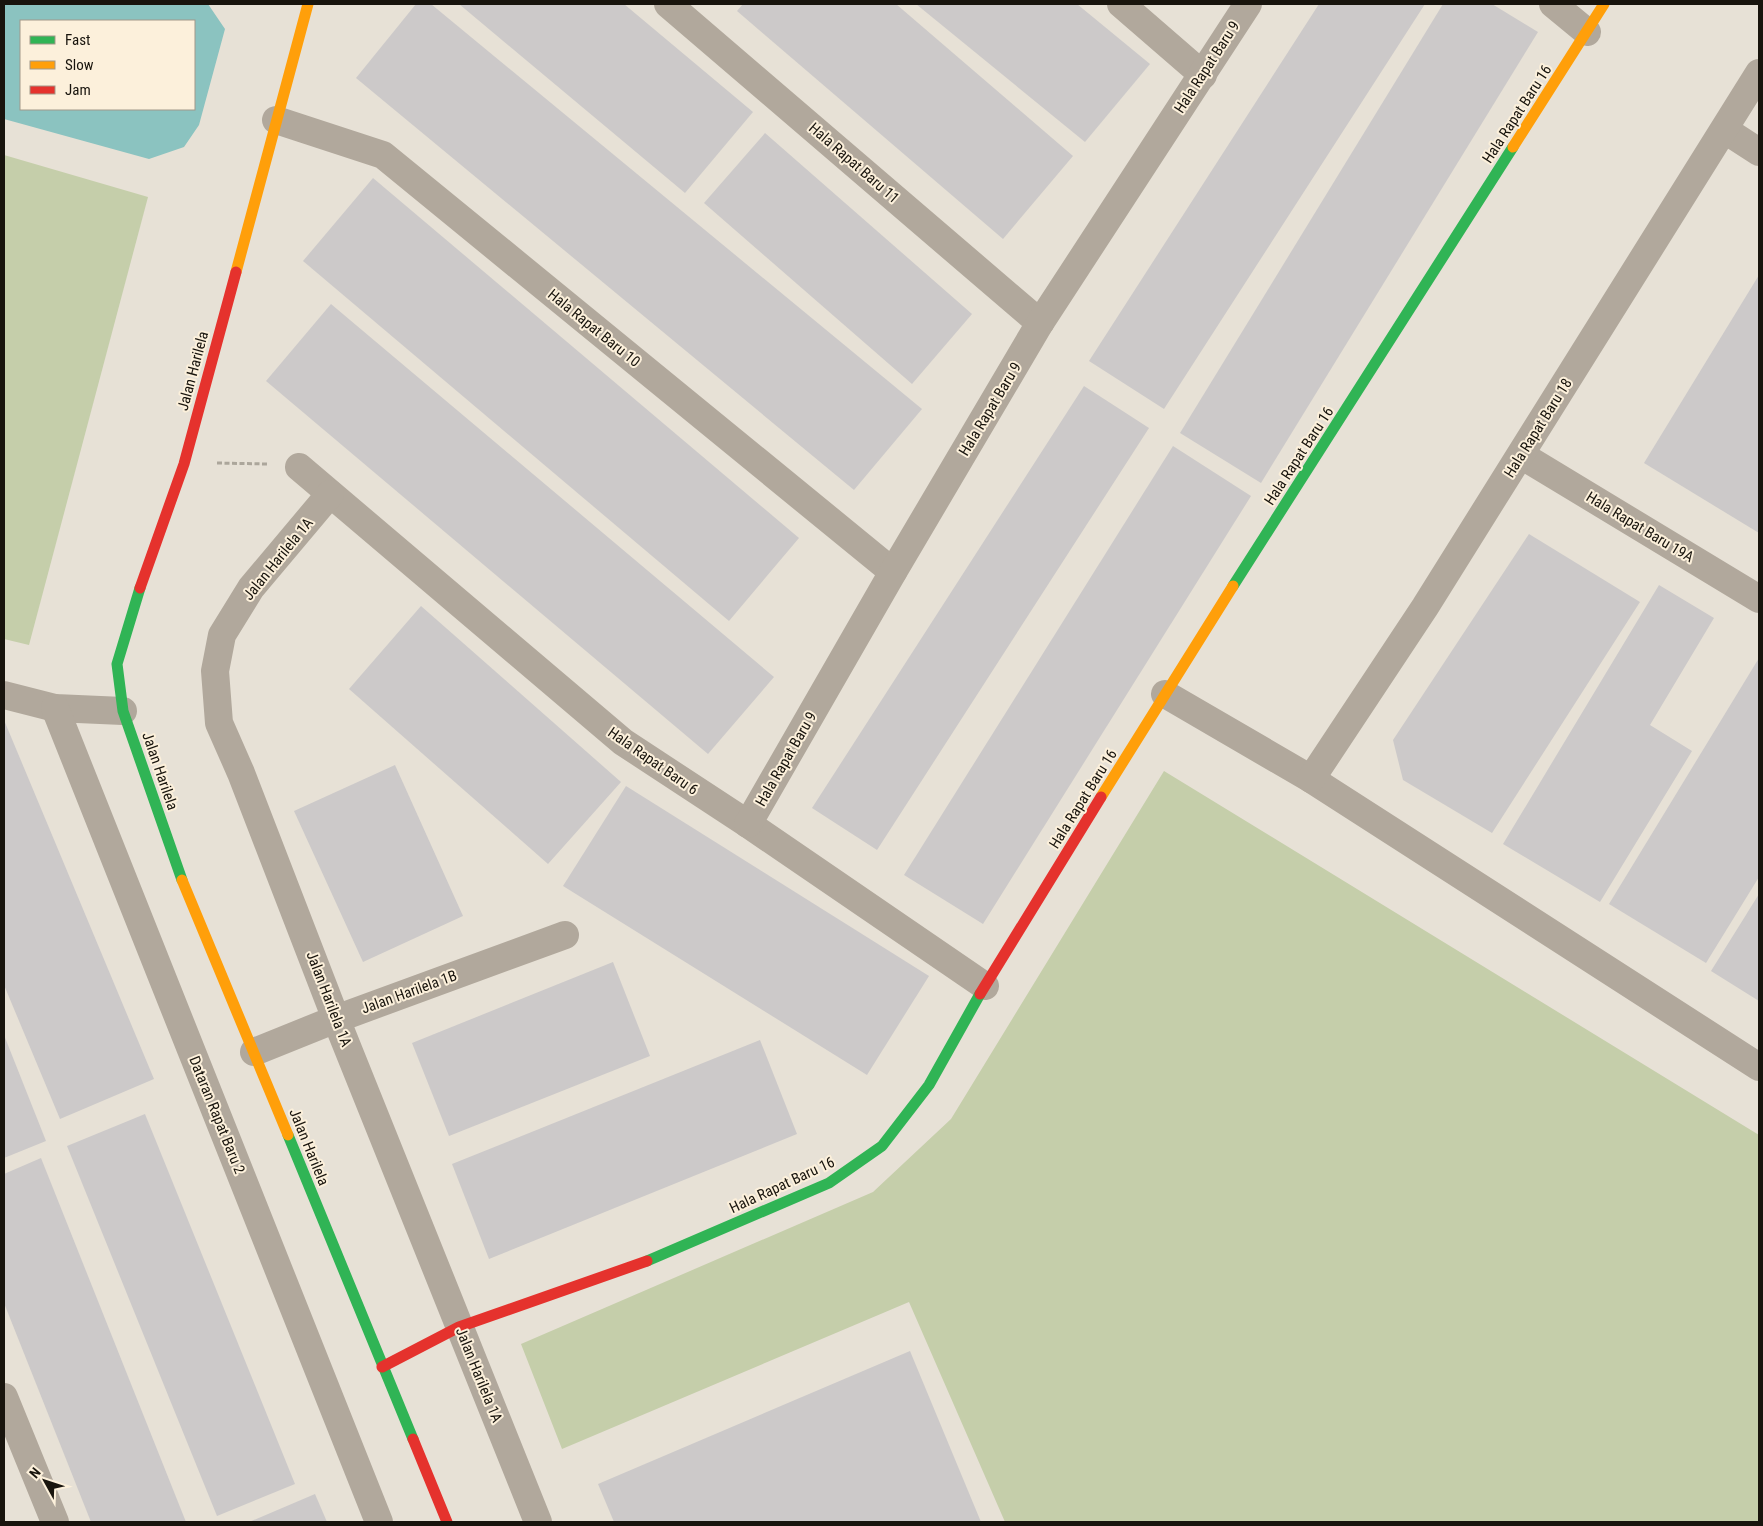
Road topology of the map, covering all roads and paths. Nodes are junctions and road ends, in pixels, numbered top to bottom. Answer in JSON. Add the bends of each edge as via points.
{"nodes":[{"id":1,"x":308,"y":4,"type":"edge"},
{"id":2,"x":668,"y":4,"type":"edge"},
{"id":3,"x":1121,"y":4,"type":"edge"},
{"id":4,"x":1248,"y":4,"type":"edge"},
{"id":5,"x":1553,"y":4,"type":"edge"},
{"id":6,"x":1604,"y":4,"type":"edge"},
{"id":7,"x":1587,"y":32,"type":"junction"},
{"id":8,"x":1759,"y":72,"type":"edge"},
{"id":9,"x":1203,"y":75,"type":"junction"},
{"id":10,"x":276,"y":120,"type":"junction"},
{"id":11,"x":1724,"y":130,"type":"junction"},
{"id":12,"x":1759,"y":152,"type":"edge"},
{"id":13,"x":1040,"y":323,"type":"junction"},
{"id":14,"x":1521,"y":455,"type":"junction"},
{"id":15,"x":184,"y":464,"type":"junction"},
{"id":16,"x":299,"y":467,"type":"joint"},
{"id":17,"x":330,"y":494,"type":"junction"},
{"id":18,"x":893,"y":572,"type":"junction"},
{"id":19,"x":1759,"y":599,"type":"edge"},
{"id":20,"x":1165,"y":694,"type":"junction"},
{"id":21,"x":4,"y":695,"type":"edge"},
{"id":22,"x":55,"y":708,"type":"junction"},
{"id":23,"x":123,"y":711,"type":"junction"},
{"id":24,"x":1311,"y":780,"type":"junction"},
{"id":25,"x":748,"y":824,"type":"junction"},
{"id":26,"x":565,"y":935,"type":"dead end"},
{"id":27,"x":985,"y":986,"type":"junction"},
{"id":28,"x":336,"y":1019,"type":"junction"},
{"id":29,"x":254,"y":1052,"type":"junction"},
{"id":30,"x":1759,"y":1067,"type":"edge"},
{"id":31,"x":459,"y":1327,"type":"junction"},
{"id":32,"x":382,"y":1367,"type":"junction"},
{"id":33,"x":4,"y":1397,"type":"edge"},
{"id":34,"x":55,"y":1522,"type":"edge"},
{"id":35,"x":379,"y":1522,"type":"edge"},
{"id":36,"x":447,"y":1522,"type":"edge"},
{"id":37,"x":538,"y":1522,"type":"edge"}],
"edges":[{"from":1,"to":10,"type":"street","name":"Jalan Harilela"},
{"from":2,"to":13,"type":"street","name":"Hala Rapat Baru 11"},
{"from":3,"to":9,"type":"street"},
{"from":4,"to":9,"type":"street","name":"Hala Rapat Baru 9"},
{"from":5,"to":7,"type":"street"},
{"from":6,"to":7,"type":"street","name":"Hala Rapat Baru 16"},
{"from":7,"to":20,"type":"street","name":"Hala Rapat Baru 16"},
{"from":8,"to":11,"type":"street","name":"Hala Rapat Baru 18"},
{"from":9,"to":13,"type":"street","name":"Hala Rapat Baru 9"},
{"from":10,"to":15,"type":"street","name":"Jalan Harilela"},
{"from":10,"to":18,"type":"street","name":"Hala Rapat Baru 10","via":[[383,155]]},
{"from":11,"to":12,"type":"street"},
{"from":11,"to":14,"type":"street","name":"Hala Rapat Baru 18"},
{"from":13,"to":18,"type":"street","name":"Hala Rapat Baru 9"},
{"from":14,"to":19,"type":"street","name":"Hala Rapat Baru 19A"},
{"from":14,"to":24,"type":"street","name":"Hala Rapat Baru 18"},
{"from":15,"to":16,"type":"path","via":[[240,462]]},
{"from":15,"to":23,"type":"street","name":"Jalan Harilela","via":[[117,664]]},
{"from":16,"to":17,"type":"street","name":"Hala Rapat Baru 6"},
{"from":17,"to":25,"type":"street","name":"Hala Rapat Baru 6","via":[[623,742]]},
{"from":17,"to":28,"type":"street","name":"Jalan Harilela 1A","via":[[251,588],[222,635],[215,671],[219,723]]},
{"from":18,"to":25,"type":"street","name":"Hala Rapat Baru 9"},
{"from":20,"to":24,"type":"street"},
{"from":20,"to":27,"type":"street","name":"Hala Rapat Baru 16"},
{"from":21,"to":22,"type":"street"},
{"from":22,"to":23,"type":"street"},
{"from":22,"to":35,"type":"street","name":"Dataran Rapat Baru 2"},
{"from":23,"to":29,"type":"street","name":"Jalan Harilela","via":[[182,879]]},
{"from":24,"to":30,"type":"street"},
{"from":25,"to":27,"type":"street","name":"Hala Rapat Baru 6"},
{"from":26,"to":28,"type":"street","name":"Jalan Harilela 1B"},
{"from":27,"to":31,"type":"street","name":"Hala Rapat Baru 16","via":[[929,1085],[882,1146],[829,1183],[663,1256]]},
{"from":28,"to":29,"type":"street","name":"Jalan Harilela 1B"},
{"from":28,"to":31,"type":"street","name":"Jalan Harilela 1A"},
{"from":29,"to":32,"type":"street","name":"Jalan Harilela"},
{"from":31,"to":32,"type":"street","name":"Hala Rapat Baru 16"},
{"from":31,"to":37,"type":"street","name":"Jalan Harilela 1A"},
{"from":32,"to":36,"type":"street","name":"Jalan Harilela"},
{"from":33,"to":34,"type":"street"}]}
